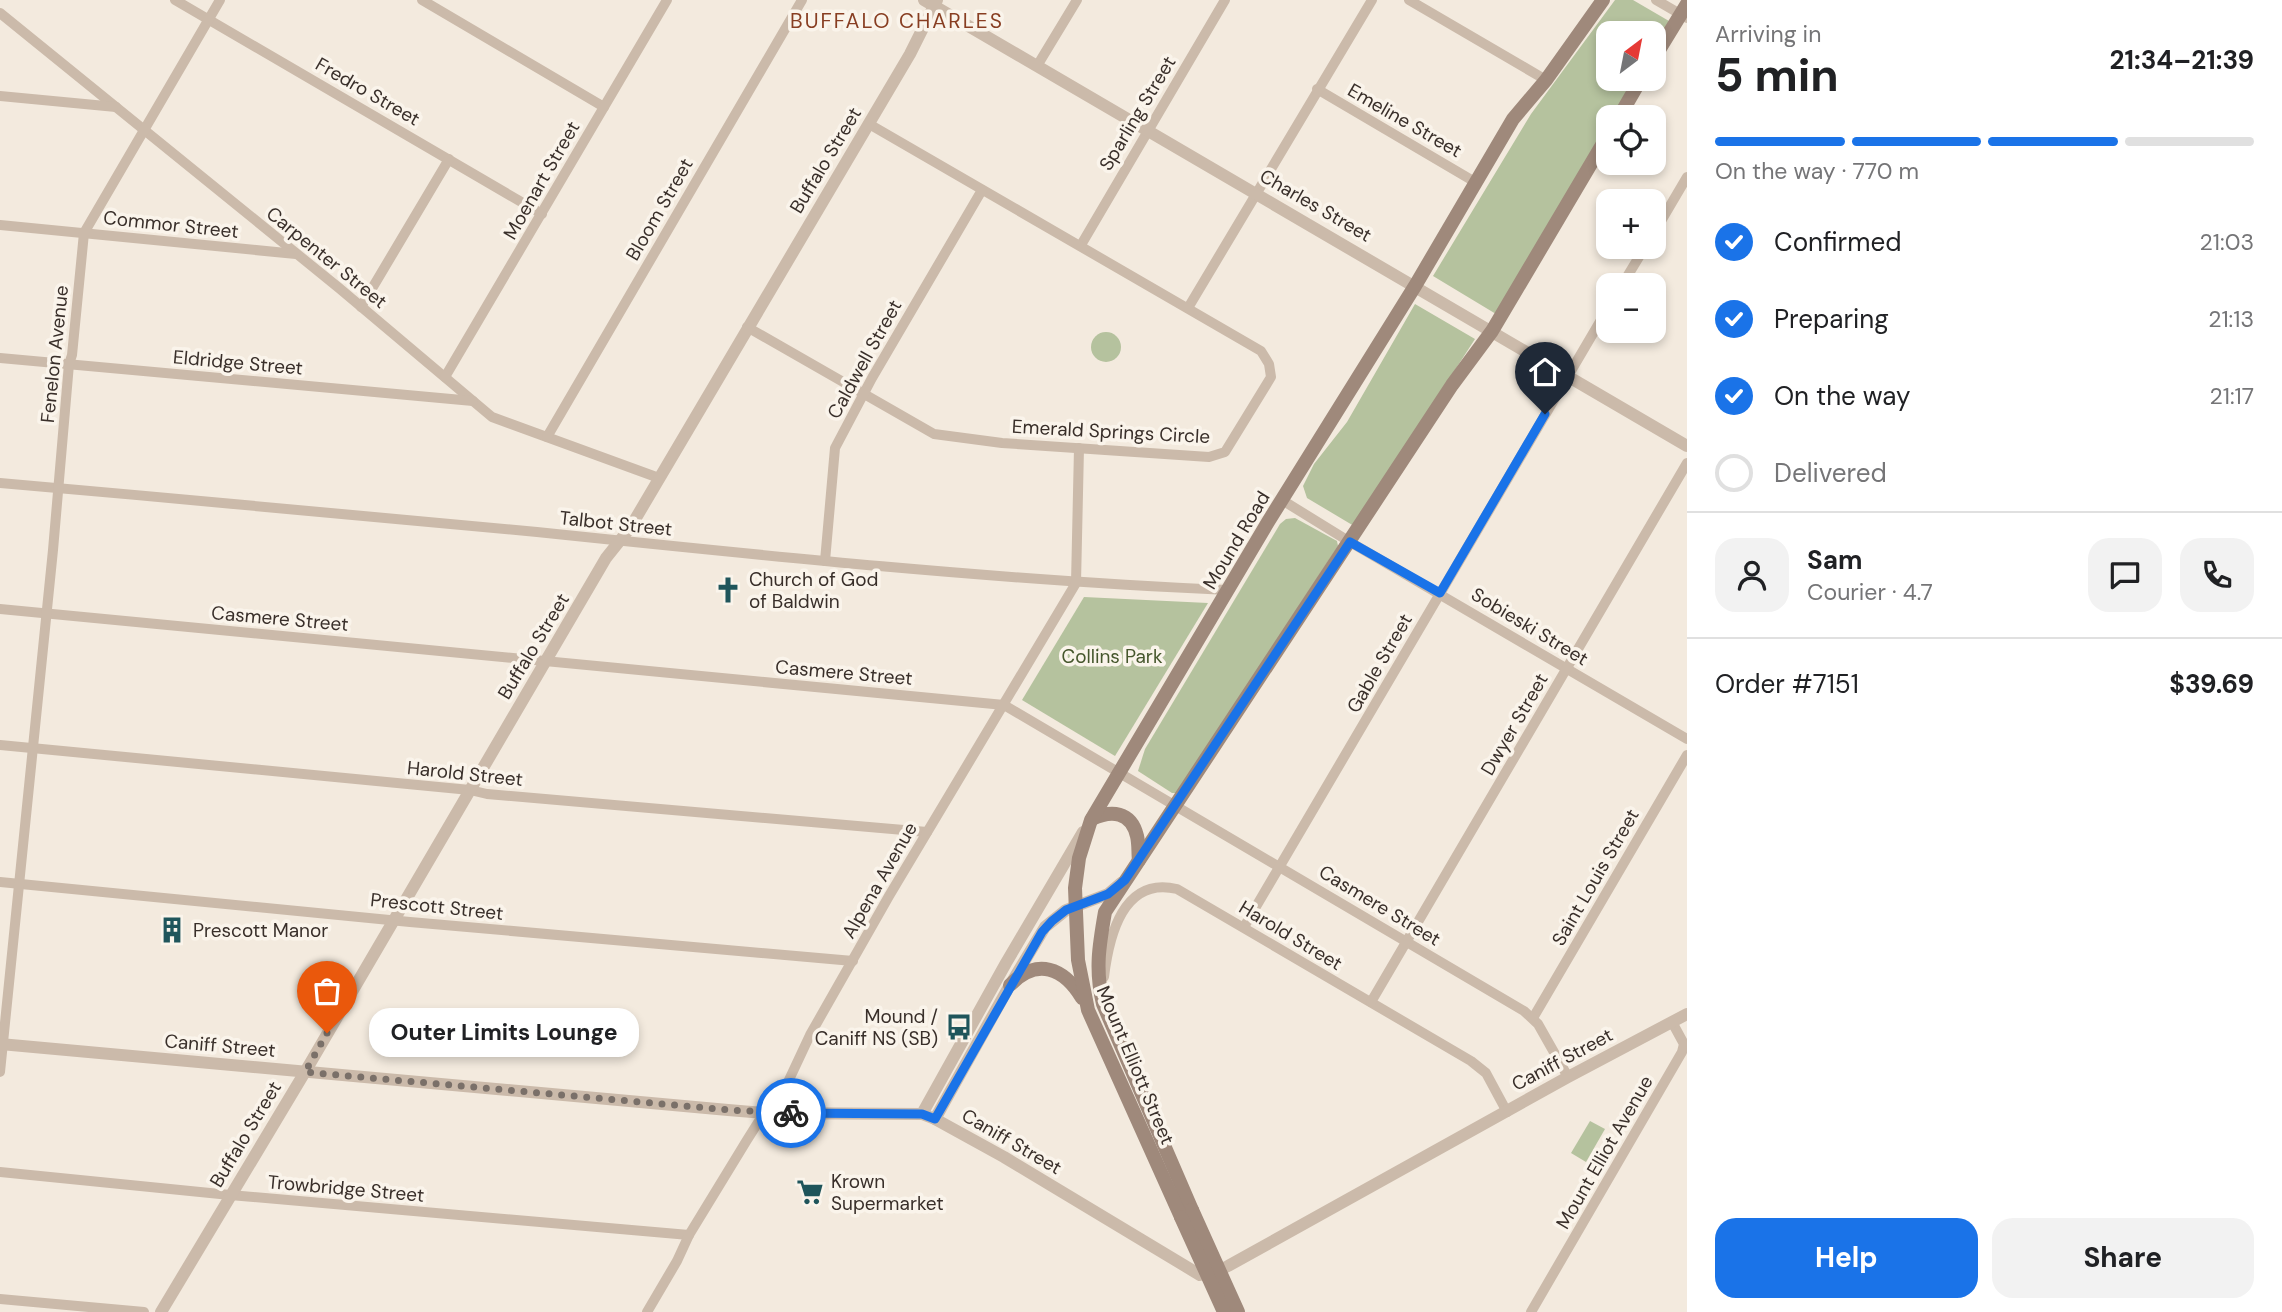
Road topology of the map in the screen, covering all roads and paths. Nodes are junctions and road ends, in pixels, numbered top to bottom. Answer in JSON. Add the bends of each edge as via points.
{"nodes":[{"id":1,"x":175,"y":0,"type":"edge"},
{"id":2,"x":220,"y":0,"type":"edge"},
{"id":3,"x":422,"y":0,"type":"edge"},
{"id":4,"x":667,"y":0,"type":"edge"},
{"id":5,"x":802,"y":0,"type":"edge"},
{"id":6,"x":1077,"y":0,"type":"edge"},
{"id":7,"x":1225,"y":0,"type":"edge"},
{"id":8,"x":1372,"y":0,"type":"edge"},
{"id":9,"x":1409,"y":0,"type":"edge"},
{"id":10,"x":1603,"y":0,"type":"edge"},
{"id":11,"x":1656,"y":0,"type":"edge"},
{"id":12,"x":932,"y":2,"type":"edge"},
{"id":13,"x":1685,"y":12,"type":"edge"},
{"id":14,"x":0,"y":13,"type":"edge"},
{"id":15,"x":209,"y":20,"type":"junction"},
{"id":16,"x":1666,"y":40,"type":"edge"},
{"id":17,"x":1037,"y":66,"type":"junction"},
{"id":18,"x":1546,"y":80,"type":"junction"},
{"id":19,"x":1318,"y":89,"type":"junction"},
{"id":20,"x":0,"y":96,"type":"edge"},
{"id":21,"x":117,"y":107,"type":"junction"},
{"id":22,"x":604,"y":107,"type":"junction"},
{"id":23,"x":869,"y":124,"type":"junction"},
{"id":24,"x":144,"y":129,"type":"junction"},
{"id":25,"x":1148,"y":130,"type":"junction"},
{"id":26,"x":1596,"y":155,"type":"edge"},
{"id":27,"x":449,"y":159,"type":"junction"},
{"id":28,"x":1687,"y":177,"type":"edge"},
{"id":29,"x":1475,"y":182,"type":"junction"},
{"id":30,"x":982,"y":190,"type":"junction"},
{"id":31,"x":1256,"y":193,"type":"junction"},
{"id":32,"x":1666,"y":213,"type":"edge"},
{"id":33,"x":542,"y":214,"type":"junction"},
{"id":34,"x":0,"y":225,"type":"edge"},
{"id":35,"x":84,"y":233,"type":"junction"},
{"id":36,"x":1081,"y":245,"type":"junction"},
{"id":37,"x":296,"y":254,"type":"junction"},
{"id":38,"x":1415,"y":286,"type":"junction"},
{"id":39,"x":361,"y":307,"type":"junction"},
{"id":40,"x":1188,"y":308,"type":"junction"},
{"id":41,"x":747,"y":327,"type":"junction"},
{"id":42,"x":1596,"y":328,"type":"edge"},
{"id":43,"x":1492,"y":331,"type":"junction"},
{"id":44,"x":0,"y":358,"type":"edge"},
{"id":45,"x":69,"y":364,"type":"junction"},
{"id":46,"x":1568,"y":376,"type":"junction"},
{"id":47,"x":445,"y":377,"type":"junction"},
{"id":48,"x":864,"y":394,"type":"junction"},
{"id":49,"x":473,"y":401,"type":"junction"},
{"id":50,"x":547,"y":436,"type":"junction"},
{"id":51,"x":1687,"y":446,"type":"edge"},
{"id":52,"x":1079,"y":448,"type":"junction"},
{"id":53,"x":1687,"y":463,"type":"edge"},
{"id":54,"x":659,"y":478,"type":"junction"},
{"id":55,"x":0,"y":483,"type":"edge"},
{"id":56,"x":59,"y":488,"type":"junction"},
{"id":57,"x":1282,"y":500,"type":"junction"},
{"id":58,"x":619,"y":541,"type":"junction"},
{"id":59,"x":1350,"y":542,"type":"junction"},
{"id":60,"x":825,"y":561,"type":"junction"},
{"id":61,"x":1076,"y":583,"type":"junction"},
{"id":62,"x":1228,"y":590,"type":"junction"},
{"id":63,"x":1440,"y":593,"type":"junction"},
{"id":64,"x":0,"y":609,"type":"edge"},
{"id":65,"x":47,"y":614,"type":"junction"},
{"id":66,"x":546,"y":660,"type":"junction"},
{"id":67,"x":1567,"y":668,"type":"junction"},
{"id":68,"x":1004,"y":705,"type":"junction"},
{"id":69,"x":1687,"y":739,"type":"edge"},
{"id":70,"x":0,"y":745,"type":"edge"},
{"id":71,"x":34,"y":748,"type":"junction"},
{"id":72,"x":1687,"y":755,"type":"edge"},
{"id":73,"x":1120,"y":772,"type":"junction"},
{"id":74,"x":470,"y":790,"type":"junction"},
{"id":75,"x":1176,"y":806,"type":"junction"},
{"id":76,"x":1091,"y":820,"type":"junction"},
{"id":77,"x":927,"y":832,"type":"junction"},
{"id":78,"x":1139,"y":860,"type":"junction"},
{"id":79,"x":1279,"y":867,"type":"junction"},
{"id":80,"x":1125,"y":880,"type":"junction"},
{"id":81,"x":0,"y":882,"type":"edge"},
{"id":82,"x":18,"y":883,"type":"junction"},
{"id":83,"x":1076,"y":905,"type":"junction"},
{"id":84,"x":393,"y":919,"type":"junction"},
{"id":85,"x":1244,"y":928,"type":"junction"},
{"id":86,"x":1406,"y":942,"type":"junction"},
{"id":87,"x":853,"y":961,"type":"junction"},
{"id":88,"x":1010,"y":985,"type":"junction"},
{"id":89,"x":1371,"y":1002,"type":"junction"},
{"id":90,"x":1103,"y":1004,"type":"junction"},
{"id":91,"x":1088,"y":1010,"type":"junction"},
{"id":92,"x":1687,"y":1014,"type":"edge"},
{"id":93,"x":1533,"y":1018,"type":"junction"},
{"id":94,"x":1672,"y":1023,"type":"junction"},
{"id":95,"x":1,"y":1045,"type":"edge"},
{"id":96,"x":0,"y":1072,"type":"edge"},
{"id":97,"x":305,"y":1072,"type":"junction"},
{"id":98,"x":1568,"y":1077,"type":"junction"},
{"id":99,"x":765,"y":1112,"type":"junction"},
{"id":100,"x":1507,"y":1112,"type":"junction"},
{"id":101,"x":922,"y":1114,"type":"junction"},
{"id":102,"x":935,"y":1119,"type":"junction"},
{"id":103,"x":0,"y":1172,"type":"edge"},
{"id":104,"x":230,"y":1195,"type":"junction"},
{"id":105,"x":1186,"y":1213,"type":"junction"},
{"id":106,"x":689,"y":1235,"type":"junction"},
{"id":107,"x":0,"y":1299,"type":"edge"},
{"id":108,"x":144,"y":1312,"type":"edge"},
{"id":109,"x":161,"y":1312,"type":"edge"},
{"id":110,"x":647,"y":1312,"type":"edge"},
{"id":111,"x":1224,"y":1312,"type":"edge"},
{"id":112,"x":1238,"y":1312,"type":"edge"},
{"id":113,"x":1531,"y":1312,"type":"edge"}],
"edges":[{"from":1,"to":15,"type":"street","name":"Fredro Street"},
{"from":2,"to":15,"type":"street","name":"Fenelon Avenue"},
{"from":3,"to":22,"type":"street"},
{"from":4,"to":22,"type":"street","name":"Moenart Street"},
{"from":5,"to":50,"type":"street","name":"Bloom Street"},
{"from":6,"to":17,"type":"street"},
{"from":7,"to":25,"type":"street","name":"Sparling Street"},
{"from":8,"to":19,"type":"street"},
{"from":9,"to":18,"type":"street"},
{"from":10,"to":18,"type":"main road","name":"Mound Road"},
{"from":11,"to":13,"type":"street"},
{"from":12,"to":17,"type":"street","name":"Charles Street"},
{"from":12,"to":23,"type":"street","name":"Buffalo Street"},
{"from":13,"to":16,"type":"main road"},
{"from":14,"to":21,"type":"street","name":"Carpenter Street"},
{"from":15,"to":24,"type":"street","name":"Fenelon Avenue"},
{"from":15,"to":27,"type":"street","name":"Fredro Street"},
{"from":17,"to":25,"type":"street","name":"Charles Street"},
{"from":18,"to":29,"type":"main road","name":"Mound Road","via":[[1513,118]]},
{"from":19,"to":29,"type":"street","name":"Emeline Street"},
{"from":19,"to":31,"type":"street"},
{"from":20,"to":21,"type":"street"},
{"from":21,"to":24,"type":"street","name":"Carpenter Street"},
{"from":22,"to":33,"type":"street","name":"Moenart Street"},
{"from":23,"to":30,"type":"street","name":"Emerald Springs Circle"},
{"from":23,"to":41,"type":"street","name":"Buffalo Street"},
{"from":24,"to":35,"type":"street","name":"Fenelon Avenue"},
{"from":24,"to":37,"type":"street","name":"Carpenter Street"},
{"from":25,"to":31,"type":"street","name":"Charles Street"},
{"from":25,"to":36,"type":"street","name":"Sparling Street"},
{"from":26,"to":43,"type":"main road"},
{"from":27,"to":33,"type":"street","name":"Fredro Street"},
{"from":27,"to":39,"type":"street"},
{"from":28,"to":32,"type":"street"},
{"from":29,"to":38,"type":"main road","name":"Mound Road"},
{"from":30,"to":36,"type":"street","name":"Emerald Springs Circle"},
{"from":30,"to":48,"type":"street","name":"Caldwell Street"},
{"from":31,"to":38,"type":"street","name":"Charles Street"},
{"from":31,"to":40,"type":"street"},
{"from":33,"to":47,"type":"street","name":"Moenart Street"},
{"from":34,"to":35,"type":"street","name":"Commor Street"},
{"from":35,"to":37,"type":"street","name":"Commor Street"},
{"from":35,"to":45,"type":"street","name":"Fenelon Avenue"},
{"from":36,"to":40,"type":"street","name":"Emerald Springs Circle"},
{"from":37,"to":39,"type":"street","name":"Carpenter Street"},
{"from":38,"to":43,"type":"street","name":"Charles Street"},
{"from":38,"to":57,"type":"main road","name":"Mound Road"},
{"from":39,"to":47,"type":"street","name":"Carpenter Street"},
{"from":40,"to":52,"type":"street","name":"Emerald Springs Circle","via":[[1261,351],[1269,364],[1271,377],[1225,452],[1209,457]]},
{"from":41,"to":48,"type":"street","name":"Emerald Springs Circle"},
{"from":41,"to":54,"type":"street","name":"Buffalo Street"},
{"from":42,"to":46,"type":"street","name":"Gable Street"},
{"from":43,"to":46,"type":"street","name":"Charles Street"},
{"from":43,"to":59,"type":"main road"},
{"from":44,"to":45,"type":"street","name":"Eldridge Street"},
{"from":45,"to":49,"type":"street","name":"Eldridge Street"},
{"from":45,"to":56,"type":"street","name":"Fenelon Avenue"},
{"from":46,"to":51,"type":"street","name":"Charles Street"},
{"from":46,"to":63,"type":"street","name":"Gable Street"},
{"from":47,"to":49,"type":"street","name":"Carpenter Street"},
{"from":48,"to":52,"type":"street","name":"Emerald Springs Circle","via":[[934,434]]},
{"from":48,"to":60,"type":"street","name":"Caldwell Street","via":[[835,448]]},
{"from":49,"to":50,"type":"street","name":"Carpenter Street","via":[[492,417]]},
{"from":50,"to":54,"type":"street","name":"Carpenter Street"},
{"from":52,"to":61,"type":"street","name":"Alpena Avenue"},
{"from":53,"to":67,"type":"street","name":"Dwyer Street"},
{"from":54,"to":58,"type":"street","name":"Buffalo Street"},
{"from":55,"to":56,"type":"street","name":"Talbot Street"},
{"from":56,"to":58,"type":"street","name":"Talbot Street"},
{"from":56,"to":65,"type":"street","name":"Fenelon Avenue"},
{"from":57,"to":59,"type":"street","name":"Sobieski Street"},
{"from":57,"to":62,"type":"main road","name":"Mound Road"},
{"from":58,"to":60,"type":"street","name":"Talbot Street"},
{"from":58,"to":66,"type":"street","name":"Buffalo Street"},
{"from":59,"to":63,"type":"street","name":"Sobieski Street"},
{"from":59,"to":75,"type":"main road"},
{"from":60,"to":61,"type":"street","name":"Talbot Street"},
{"from":61,"to":62,"type":"street","name":"Talbot Street"},
{"from":61,"to":68,"type":"street","name":"Alpena Avenue"},
{"from":62,"to":73,"type":"main road","name":"Mound Road"},
{"from":63,"to":67,"type":"street","name":"Sobieski Street"},
{"from":63,"to":79,"type":"street","name":"Gable Street"},
{"from":64,"to":65,"type":"street","name":"Casmere Street"},
{"from":65,"to":66,"type":"street","name":"Casmere Street"},
{"from":65,"to":71,"type":"street","name":"Fenelon Avenue"},
{"from":66,"to":68,"type":"street","name":"Casmere Street"},
{"from":66,"to":74,"type":"street","name":"Buffalo Street"},
{"from":67,"to":69,"type":"street","name":"Sobieski Street"},
{"from":67,"to":86,"type":"street","name":"Dwyer Street"},
{"from":68,"to":73,"type":"street","name":"Casmere Street"},
{"from":68,"to":77,"type":"street","name":"Alpena Avenue"},
{"from":70,"to":71,"type":"street","name":"Harold Street"},
{"from":71,"to":74,"type":"street","name":"Harold Street"},
{"from":71,"to":82,"type":"street","name":"Fenelon Avenue"},
{"from":72,"to":93,"type":"street","name":"Saint Louis Street"},
{"from":73,"to":75,"type":"street","name":"Casmere Street"},
{"from":73,"to":76,"type":"main road","name":"Mound Road"},
{"from":74,"to":77,"type":"street","name":"Harold Street"},
{"from":74,"to":84,"type":"street","name":"Buffalo Street"},
{"from":75,"to":78,"type":"main road"},
{"from":75,"to":79,"type":"street","name":"Casmere Street"},
{"from":76,"to":78,"type":"main road","via":[[1105,813],[1123,816],[1137,836]]},
{"from":76,"to":83,"type":"main road","name":"Mount Elliott Street","via":[[1079,858]]},
{"from":76,"to":101,"type":"street","name":"Mound Road"},
{"from":77,"to":87,"type":"street","name":"Alpena Avenue"},
{"from":78,"to":80,"type":"main road"},
{"from":79,"to":85,"type":"street","name":"Gable Street"},
{"from":79,"to":86,"type":"street","name":"Casmere Street"},
{"from":80,"to":83,"type":"street","via":[[1108,894]]},
{"from":80,"to":90,"type":"main road","name":"Mount Elliott Street","via":[[1105,912],[1097,952]]},
{"from":81,"to":82,"type":"street","name":"Prescott Street"},
{"from":82,"to":84,"type":"street","name":"Prescott Street"},
{"from":82,"to":95,"type":"street","name":"Fenelon Avenue"},
{"from":83,"to":88,"type":"street","via":[[1045,928]]},
{"from":83,"to":91,"type":"main road","name":"Mount Elliott Street","via":[[1078,960]]},
{"from":84,"to":87,"type":"street","name":"Prescott Street"},
{"from":84,"to":97,"type":"street","name":"Buffalo Street"},
{"from":85,"to":89,"type":"street","name":"Harold Street"},
{"from":85,"to":90,"type":"street","name":"Harold Street","via":[[1177,889],[1159,886],[1142,891],[1124,908],[1114,931]]},
{"from":86,"to":89,"type":"street","name":"Dwyer Street"},
{"from":86,"to":93,"type":"street","name":"Casmere Street"},
{"from":87,"to":99,"type":"street","name":"Alpena Avenue","via":[[788,1082]]},
{"from":88,"to":91,"type":"main road","via":[[1029,971],[1054,971],[1069,979]]},
{"from":88,"to":102,"type":"street"},
{"from":89,"to":100,"type":"street","name":"Harold Street","via":[[1480,1067]]},
{"from":90,"to":105,"type":"main road","name":"Mount Elliott Street"},
{"from":91,"to":105,"type":"main road","name":"Mount Elliott Street"},
{"from":92,"to":94,"type":"street"},
{"from":93,"to":98,"type":"street","name":"Casmere Street"},
{"from":94,"to":98,"type":"street","name":"Caniff Street"},
{"from":94,"to":113,"type":"street","name":"Mount Elliot Avenue","via":[[1684,1044],[1682,1052]]},
{"from":95,"to":96,"type":"street","name":"Fenelon Avenue"},
{"from":95,"to":97,"type":"street","name":"Caniff Street"},
{"from":97,"to":99,"type":"street","name":"Caniff Street"},
{"from":97,"to":104,"type":"street","name":"Buffalo Street"},
{"from":98,"to":100,"type":"street","name":"Caniff Street"},
{"from":99,"to":101,"type":"street","name":"Caniff Street"},
{"from":99,"to":106,"type":"street","name":"Alpena Avenue"},
{"from":100,"to":102,"type":"street","name":"Caniff Street","via":[[1218,1271],[1200,1275]]},
{"from":101,"to":102,"type":"street","name":"Caniff Street"},
{"from":103,"to":104,"type":"street","name":"Trowbridge Street"},
{"from":104,"to":106,"type":"street","name":"Trowbridge Street"},
{"from":104,"to":109,"type":"street","name":"Buffalo Street"},
{"from":105,"to":111,"type":"main road","name":"Mount Elliott Street","bridge":true},
{"from":105,"to":112,"type":"main road","name":"Mount Elliott Street","bridge":true},
{"from":106,"to":110,"type":"street","name":"Alpena Avenue"},
{"from":107,"to":108,"type":"street"}]}
